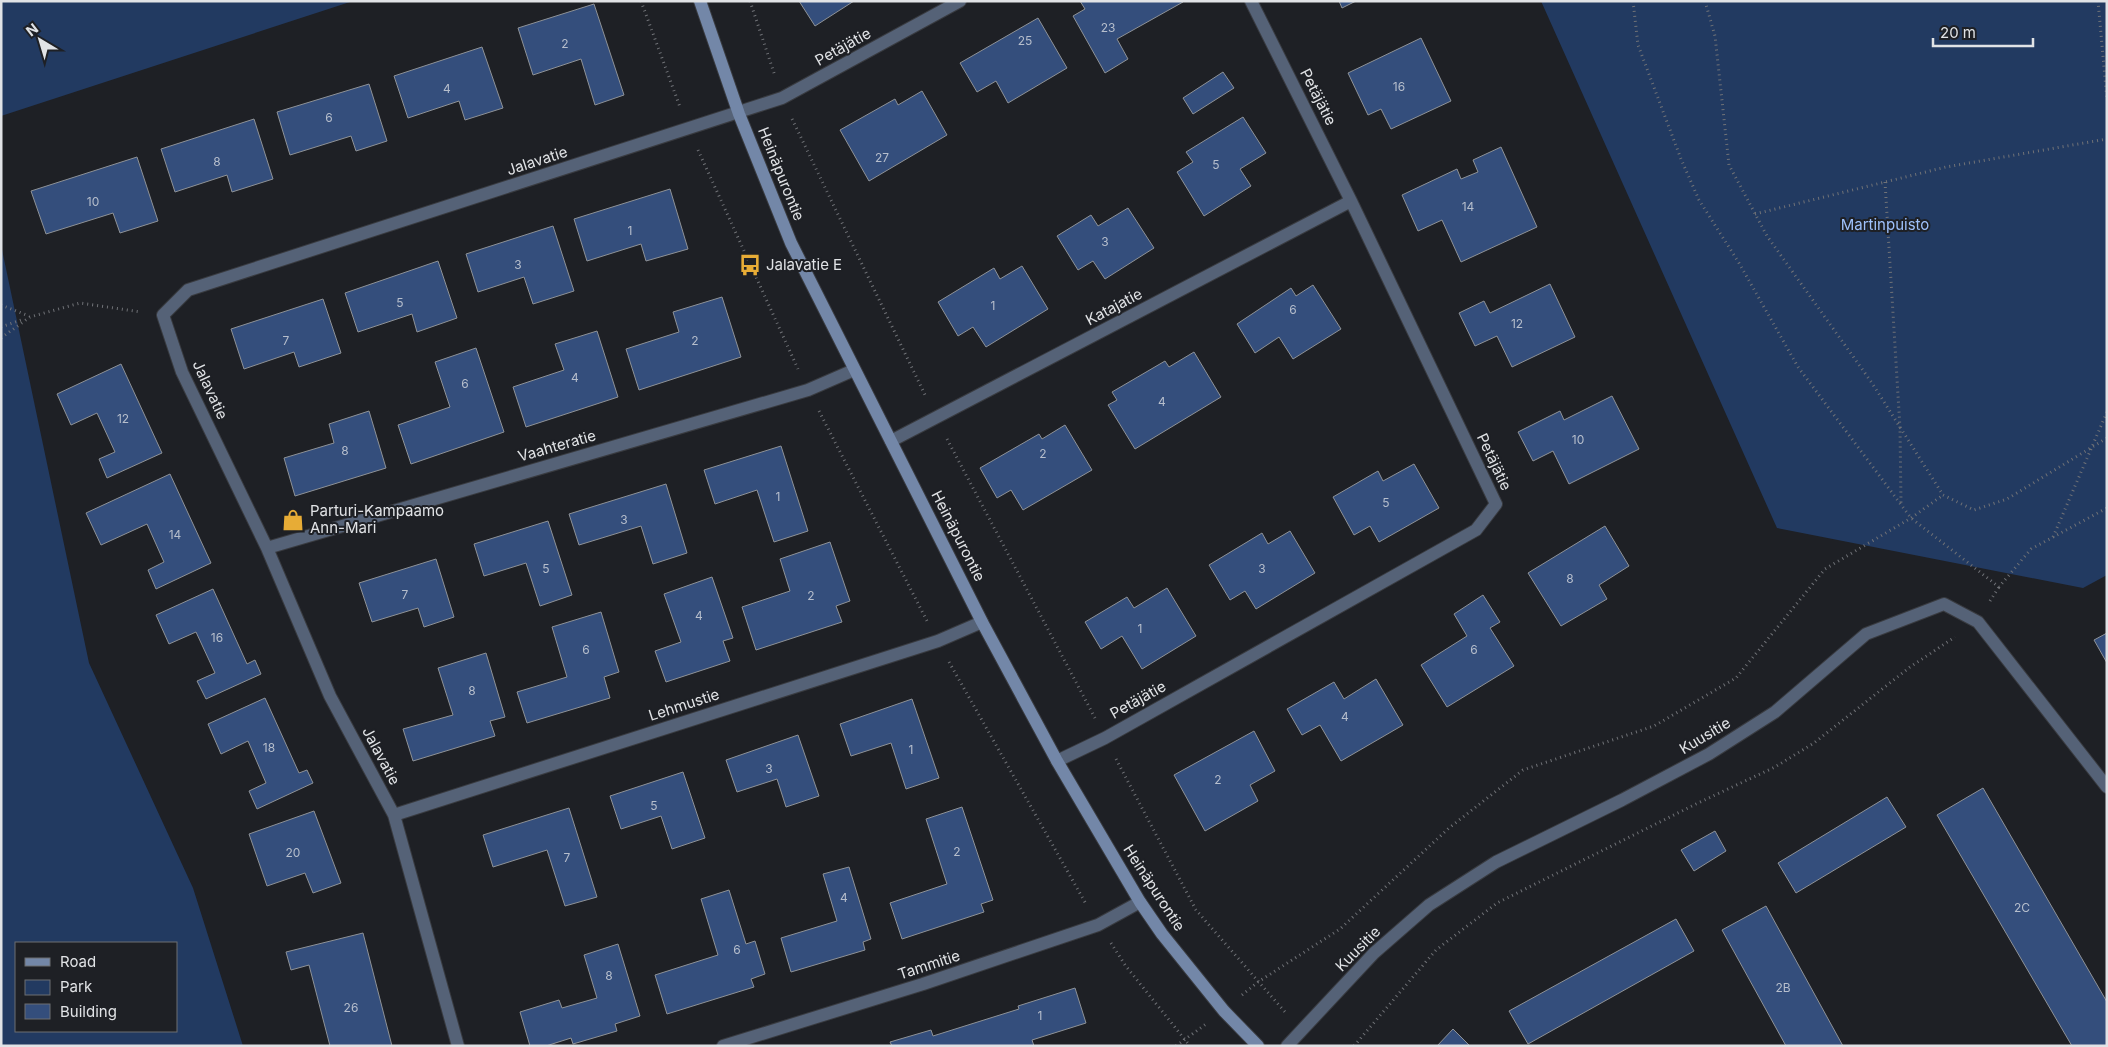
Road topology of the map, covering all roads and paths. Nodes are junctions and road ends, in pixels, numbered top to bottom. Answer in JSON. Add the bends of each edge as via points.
{"nodes":[{"id":1,"x":641,"y":1,"type":"edge"},
{"id":2,"x":700,"y":1,"type":"edge"},
{"id":3,"x":750,"y":1,"type":"edge"},
{"id":4,"x":960,"y":1,"type":"edge"},
{"id":5,"x":1251,"y":1,"type":"edge"},
{"id":6,"x":1634,"y":1,"type":"edge"},
{"id":7,"x":1705,"y":1,"type":"edge"},
{"id":8,"x":2098,"y":1,"type":"edge"},
{"id":9,"x":782,"y":98,"type":"junction"},
{"id":10,"x":2107,"y":100,"type":"edge"},
{"id":11,"x":739,"y":114,"type":"junction"},
{"id":12,"x":688,"y":130,"type":"junction"},
{"id":13,"x":2107,"y":139,"type":"edge"},
{"id":14,"x":1884,"y":182,"type":"junction"},
{"id":15,"x":1352,"y":201,"type":"junction"},
{"id":16,"x":1755,"y":214,"type":"junction"},
{"id":17,"x":1,"y":305,"type":"edge"},
{"id":18,"x":163,"y":315,"type":"junction"},
{"id":19,"x":30,"y":317,"type":"junction"},
{"id":20,"x":1,"y":327,"type":"edge"},
{"id":21,"x":1,"y":338,"type":"edge"},
{"id":22,"x":854,"y":370,"type":"junction"},
{"id":23,"x":808,"y":390,"type":"junction"},
{"id":24,"x":2107,"y":412,"type":"edge"},
{"id":25,"x":936,"y":418,"type":"junction"},
{"id":26,"x":1900,"y":428,"type":"junction"},
{"id":27,"x":2107,"y":438,"type":"edge"},
{"id":28,"x":891,"y":442,"type":"junction"},
{"id":29,"x":2090,"y":448,"type":"junction"},
{"id":30,"x":1943,"y":495,"type":"junction"},
{"id":31,"x":1901,"y":505,"type":"junction"},
{"id":32,"x":2107,"y":508,"type":"edge"},
{"id":33,"x":1911,"y":518,"type":"junction"},
{"id":34,"x":2053,"y":538,"type":"junction"},
{"id":35,"x":267,"y":548,"type":"junction"},
{"id":36,"x":1998,"y":587,"type":"junction"},
{"id":37,"x":982,"y":622,"type":"junction"},
{"id":38,"x":1978,"y":622,"type":"junction"},
{"id":39,"x":938,"y":641,"type":"junction"},
{"id":40,"x":1105,"y":738,"type":"junction"},
{"id":41,"x":1057,"y":761,"type":"junction"},
{"id":42,"x":2107,"y":788,"type":"edge"},
{"id":43,"x":394,"y":815,"type":"junction"},
{"id":44,"x":1140,"y":902,"type":"junction"},
{"id":45,"x":1098,"y":925,"type":"junction"},
{"id":46,"x":1258,"y":982,"type":"junction"},
{"id":47,"x":1303,"y":1030,"type":"junction"},
{"id":48,"x":1184,"y":1040,"type":"junction"},
{"id":49,"x":458,"y":1046,"type":"edge"},
{"id":50,"x":723,"y":1046,"type":"edge"},
{"id":51,"x":1176,"y":1046,"type":"edge"},
{"id":52,"x":1190,"y":1046,"type":"edge"},
{"id":53,"x":1258,"y":1046,"type":"edge"},
{"id":54,"x":1286,"y":1046,"type":"edge"},
{"id":55,"x":1354,"y":1046,"type":"edge"}],
"edges":[{"from":1,"to":12,"type":"path"},
{"from":2,"to":11,"type":"street","name":"Heinäpurontie"},
{"from":3,"to":9,"type":"path"},
{"from":4,"to":9,"type":"street","name":"Petäjätie"},
{"from":5,"to":15,"type":"street","name":"Petäjätie"},
{"from":6,"to":31,"type":"path","via":[[1638,46],[1699,200],[1798,367]]},
{"from":7,"to":16,"type":"path","via":[[1716,36],[1729,165]]},
{"from":8,"to":10,"type":"path"},
{"from":9,"to":11,"type":"street","name":"Petäjätie"},
{"from":9,"to":25,"type":"path"},
{"from":11,"to":12,"type":"street","name":"Jalavatie"},
{"from":11,"to":22,"type":"street","name":"Heinäpurontie","via":[[791,243]]},
{"from":12,"to":18,"type":"street","name":"Jalavatie","via":[[188,290]]},
{"from":12,"to":23,"type":"path"},
{"from":13,"to":14,"type":"path","via":[[1946,166]]},
{"from":14,"to":16,"type":"path"},
{"from":14,"to":26,"type":"path"},
{"from":15,"to":25,"type":"street","name":"Katajatie"},
{"from":15,"to":40,"type":"street","name":"Petäjätie","via":[[1496,504],[1476,530]]},
{"from":16,"to":26,"type":"path"},
{"from":17,"to":19,"type":"path"},
{"from":18,"to":19,"type":"path","via":[[80,303]]},
{"from":18,"to":35,"type":"street","name":"Jalavatie","via":[[182,372]]},
{"from":19,"to":20,"type":"path"},
{"from":19,"to":21,"type":"path"},
{"from":22,"to":23,"type":"street","name":"Vaahteratie"},
{"from":22,"to":28,"type":"street","name":"Heinäpurontie"},
{"from":23,"to":35,"type":"street","name":"Vaahteratie"},
{"from":23,"to":39,"type":"path"},
{"from":24,"to":29,"type":"path"},
{"from":25,"to":28,"type":"street","name":"Katajatie"},
{"from":25,"to":40,"type":"path"},
{"from":26,"to":30,"type":"path"},
{"from":26,"to":31,"type":"path"},
{"from":27,"to":29,"type":"path"},
{"from":28,"to":37,"type":"street","name":"Heinäpurontie"},
{"from":29,"to":30,"type":"path","via":[[2007,499],[1974,510]]},
{"from":29,"to":34,"type":"path"},
{"from":30,"to":33,"type":"path"},
{"from":31,"to":33,"type":"path"},
{"from":32,"to":34,"type":"path"},
{"from":33,"to":36,"type":"path"},
{"from":33,"to":46,"type":"path","via":[[1825,569],[1736,678],[1654,726],[1523,770],[1449,828],[1340,929]]},
{"from":34,"to":36,"type":"path","via":[[2032,549]]},
{"from":35,"to":43,"type":"street","name":"Jalavatie","via":[[330,696]]},
{"from":36,"to":38,"type":"path"},
{"from":37,"to":39,"type":"street","name":"Lehmustie"},
{"from":37,"to":41,"type":"street","name":"Heinäpurontie"},
{"from":38,"to":42,"type":"street","name":"Kuusitie"},
{"from":38,"to":47,"type":"street","name":"Kuusitie","via":[[1944,604],[1866,634],[1775,712],[1709,754],[1496,862],[1429,905],[1374,953]]},
{"from":38,"to":55,"type":"path","via":[[1910,667],[1814,743],[1775,767],[1497,904],[1436,950]]},
{"from":39,"to":43,"type":"street","name":"Lehmustie"},
{"from":39,"to":45,"type":"path"},
{"from":40,"to":41,"type":"street","name":"Petäjätie"},
{"from":40,"to":46,"type":"path","via":[[1196,910]]},
{"from":41,"to":44,"type":"street","name":"Heinäpurontie"},
{"from":43,"to":49,"type":"street","name":"Jalavatie"},
{"from":44,"to":45,"type":"street","name":"Tammitie"},
{"from":44,"to":53,"type":"street","name":"Heinäpurontie","via":[[1224,1010]]},
{"from":45,"to":48,"type":"path"},
{"from":45,"to":50,"type":"street","name":"Tammitie"},
{"from":46,"to":47,"type":"path"},
{"from":47,"to":54,"type":"street","name":"Kuusitie"},
{"from":48,"to":51,"type":"path"},
{"from":48,"to":52,"type":"path"}]}
